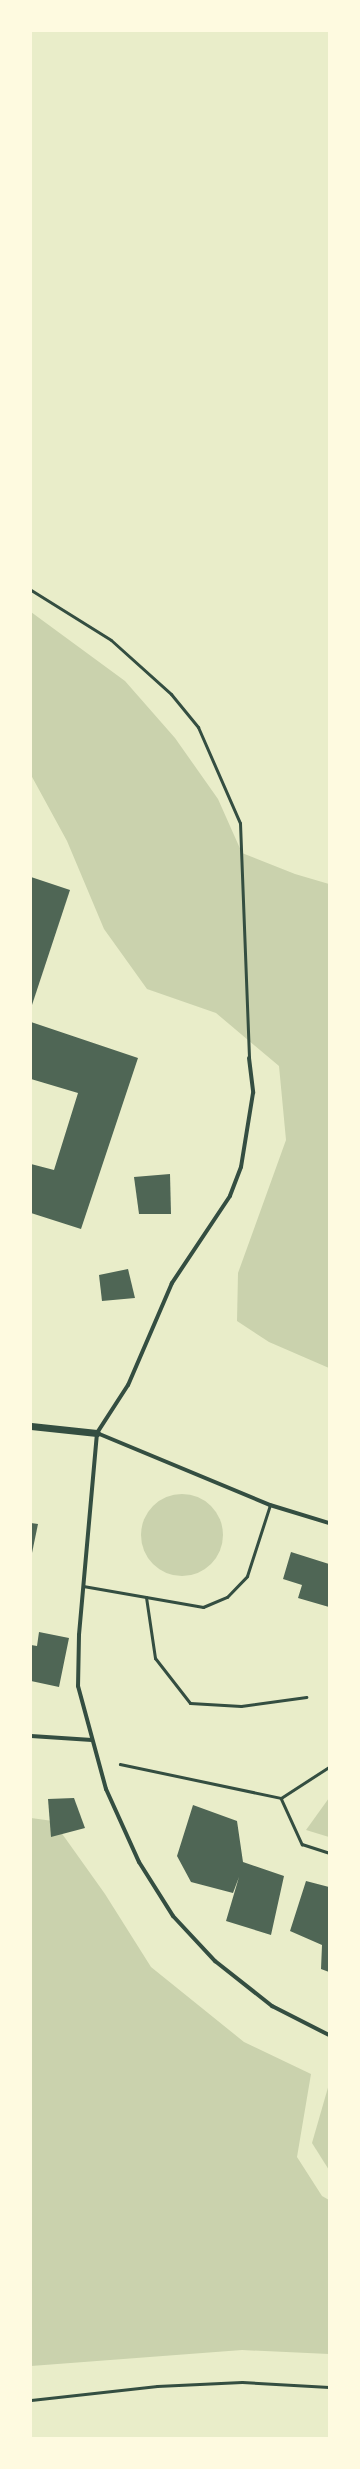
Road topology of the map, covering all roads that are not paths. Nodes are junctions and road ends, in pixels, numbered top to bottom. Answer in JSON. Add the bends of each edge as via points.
{"nodes":[{"id":1,"x":31,"y":590,"type":"edge"},
{"id":2,"x":249,"y":1058,"type":"joint"},
{"id":3,"x":31,"y":1426,"type":"edge"},
{"id":4,"x":97,"y":1432,"type":"junction"},
{"id":5,"x":270,"y":1505,"type":"junction"},
{"id":6,"x":329,"y":1523,"type":"edge"},
{"id":7,"x":83,"y":1586,"type":"junction"},
{"id":8,"x":146,"y":1597,"type":"junction"},
{"id":9,"x":306,"y":1697,"type":"dead end"},
{"id":10,"x":31,"y":1736,"type":"edge"},
{"id":11,"x":92,"y":1740,"type":"junction"},
{"id":12,"x":329,"y":2035,"type":"edge"},
{"id":13,"x":329,"y":2387,"type":"edge"},
{"id":14,"x":31,"y":2400,"type":"edge"}],
"edges":[{"from":1,"to":2,"type":"lane","via":[[110,640],[171,694],[198,727],[240,823]]},
{"from":2,"to":4,"type":"street","via":[[253,1093],[241,1167],[230,1196],[172,1283],[128,1385]]},
{"from":3,"to":4,"type":"street"},
{"from":4,"to":5,"type":"street"},
{"from":4,"to":7,"type":"street"},
{"from":5,"to":6,"type":"street"},
{"from":5,"to":8,"type":"lane","via":[[246,1576],[227,1597],[203,1607],[173,1604]]},
{"from":7,"to":8,"type":"lane"},
{"from":7,"to":11,"type":"street","via":[[78,1686]]},
{"from":8,"to":9,"type":"lane","via":[[155,1658],[190,1703],[241,1706]]},
{"from":10,"to":11,"type":"street"},
{"from":11,"to":12,"type":"street","via":[[106,1788],[139,1862],[172,1916],[215,1961],[272,2006]]},
{"from":13,"to":14,"type":"lane","via":[[242,2382],[157,2386]]}]}
